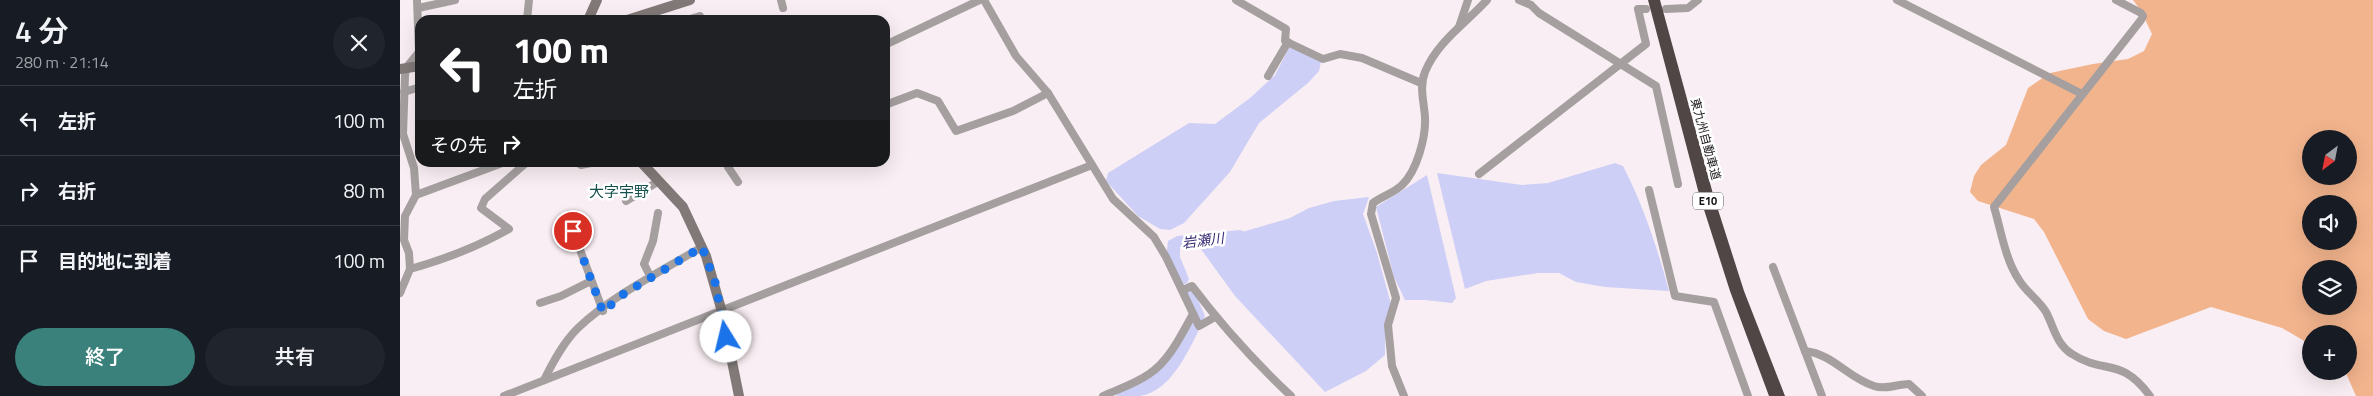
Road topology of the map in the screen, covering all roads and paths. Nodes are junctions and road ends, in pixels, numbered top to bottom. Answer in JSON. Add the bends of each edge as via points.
{"nodes":[{"id":1,"x":455,"y":0,"type":"edge"},
{"id":2,"x":529,"y":0,"type":"edge"},
{"id":3,"x":597,"y":0,"type":"edge"},
{"id":4,"x":690,"y":0,"type":"edge"},
{"id":5,"x":781,"y":0,"type":"edge"},
{"id":6,"x":980,"y":0,"type":"edge"},
{"id":7,"x":984,"y":0,"type":"edge"},
{"id":8,"x":1468,"y":0,"type":"edge"},
{"id":9,"x":1487,"y":0,"type":"edge"},
{"id":10,"x":1519,"y":0,"type":"edge"},
{"id":11,"x":1698,"y":0,"type":"edge"},
{"id":12,"x":1897,"y":0,"type":"edge"},
{"id":13,"x":2116,"y":0,"type":"edge"},
{"id":14,"x":1240,"y":1,"type":"edge"},
{"id":15,"x":417,"y":4,"type":"edge"},
{"id":16,"x":1650,"y":4,"type":"edge"},
{"id":17,"x":783,"y":8,"type":"dead end"},
{"id":18,"x":1666,"y":9,"type":"dead end"},
{"id":19,"x":657,"y":10,"type":"junction"},
{"id":20,"x":528,"y":15,"type":"edge"},
{"id":21,"x":590,"y":15,"type":"edge"},
{"id":22,"x":642,"y":15,"type":"edge"},
{"id":23,"x":658,"y":15,"type":"edge"},
{"id":24,"x":1459,"y":27,"type":"junction"},
{"id":25,"x":1288,"y":42,"type":"junction"},
{"id":26,"x":890,"y":43,"type":"edge"},
{"id":27,"x":415,"y":56,"type":"edge"},
{"id":28,"x":1620,"y":63,"type":"junction"},
{"id":29,"x":403,"y":69,"type":"edge"},
{"id":30,"x":1268,"y":76,"type":"dead end"},
{"id":31,"x":1421,"y":83,"type":"junction"},
{"id":32,"x":415,"y":89,"type":"edge"},
{"id":33,"x":404,"y":92,"type":"junction"},
{"id":34,"x":1048,"y":92,"type":"junction"},
{"id":35,"x":2082,"y":94,"type":"junction"},
{"id":36,"x":890,"y":103,"type":"edge"},
{"id":37,"x":1092,"y":164,"type":"junction"},
{"id":38,"x":492,"y":167,"type":"edge"},
{"id":39,"x":521,"y":167,"type":"edge"},
{"id":40,"x":646,"y":167,"type":"edge"},
{"id":41,"x":728,"y":167,"type":"edge"},
{"id":42,"x":1479,"y":174,"type":"dead end"},
{"id":43,"x":659,"y":181,"type":"junction"},
{"id":44,"x":738,"y":182,"type":"dead end"},
{"id":45,"x":1678,"y":184,"type":"dead end"},
{"id":46,"x":621,"y":189,"type":"dead end"},
{"id":47,"x":1649,"y":190,"type":"dead end"},
{"id":48,"x":416,"y":195,"type":"junction"},
{"id":49,"x":658,"y":212,"type":"dead end"},
{"id":50,"x":573,"y":231,"type":"dead end"},
{"id":51,"x":402,"y":241,"type":"edge"},
{"id":52,"x":702,"y":247,"type":"junction"},
{"id":53,"x":1773,"y":267,"type":"dead end"},
{"id":54,"x":410,"y":269,"type":"junction"},
{"id":55,"x":651,"y":278,"type":"junction"},
{"id":56,"x":592,"y":281,"type":"junction"},
{"id":57,"x":1183,"y":290,"type":"junction"},
{"id":58,"x":400,"y":293,"type":"edge"},
{"id":59,"x":540,"y":303,"type":"dead end"},
{"id":60,"x":603,"y":312,"type":"junction"},
{"id":61,"x":722,"y":312,"type":"junction"},
{"id":62,"x":1193,"y":314,"type":"junction"},
{"id":63,"x":1215,"y":317,"type":"junction"},
{"id":64,"x":1805,"y":351,"type":"junction"},
{"id":65,"x":544,"y":380,"type":"junction"},
{"id":66,"x":504,"y":396,"type":"edge"},
{"id":67,"x":738,"y":396,"type":"edge"},
{"id":68,"x":1103,"y":396,"type":"edge"},
{"id":69,"x":1290,"y":396,"type":"edge"},
{"id":70,"x":1404,"y":396,"type":"edge"},
{"id":71,"x":1748,"y":396,"type":"edge"},
{"id":72,"x":1777,"y":396,"type":"edge"},
{"id":73,"x":1822,"y":396,"type":"edge"},
{"id":74,"x":1922,"y":396,"type":"edge"},
{"id":75,"x":2150,"y":396,"type":"edge"}],
"edges":[{"from":1,"to":15,"type":"street"},
{"from":2,"to":20,"type":"street"},
{"from":3,"to":21,"type":"main road"},
{"from":4,"to":19,"type":"main road"},
{"from":5,"to":17,"type":"street"},
{"from":6,"to":26,"type":"street"},
{"from":7,"to":34,"type":"street","via":[[1016,56]]},
{"from":8,"to":24,"type":"street"},
{"from":9,"to":24,"type":"street","via":[[1472,18]]},
{"from":10,"to":28,"type":"street"},
{"from":11,"to":18,"type":"street","via":[[1688,8]]},
{"from":12,"to":35,"type":"street"},
{"from":13,"to":35,"type":"street","via":[[2143,16]]},
{"from":14,"to":25,"type":"street","via":[[1286,29],[1285,41]]},
{"from":16,"to":28,"type":"street","via":[[1638,9],[1646,44]]},
{"from":16,"to":72,"type":"highway","name":"東九州自動車道","number":"E10","via":[[1740,300]]},
{"from":19,"to":22,"type":"main road"},
{"from":19,"to":23,"type":"street"},
{"from":24,"to":31,"type":"street","via":[[1431,58]]},
{"from":25,"to":30,"type":"street"},
{"from":25,"to":31,"type":"street","via":[[1324,59],[1340,54],[1362,58]]},
{"from":27,"to":29,"type":"street"},
{"from":28,"to":42,"type":"street"},
{"from":28,"to":45,"type":"street","via":[[1656,86]]},
{"from":29,"to":33,"type":"street"},
{"from":31,"to":70,"type":"street","via":[[1425,120],[1416,158],[1405,183],[1373,203],[1371,214],[1396,298],[1388,326],[1392,366]]},
{"from":32,"to":33,"type":"street"},
{"from":33,"to":48,"type":"street","via":[[403,134],[414,168]]},
{"from":34,"to":36,"type":"street","via":[[1014,111],[956,131],[938,101],[917,93]]},
{"from":34,"to":37,"type":"street"},
{"from":35,"to":75,"type":"street","via":[[1994,207],[2018,278],[2045,310],[2054,335],[2062,346],[2090,362],[2125,371],[2138,380]]},
{"from":37,"to":57,"type":"street","via":[[1113,199],[1154,238]]},
{"from":37,"to":61,"type":"street"},
{"from":38,"to":48,"type":"street"},
{"from":39,"to":54,"type":"street","via":[[485,199],[481,208],[492,218],[498,218],[508,229],[443,260]]},
{"from":40,"to":43,"type":"main road"},
{"from":41,"to":44,"type":"street"},
{"from":43,"to":46,"type":"street","via":[[628,200]]},
{"from":43,"to":52,"type":"main road","via":[[682,207]]},
{"from":47,"to":71,"type":"street","via":[[1675,296],[1714,302]]},
{"from":48,"to":51,"type":"street","via":[[405,216]]},
{"from":49,"to":55,"type":"street","via":[[653,241],[644,264]]},
{"from":50,"to":56,"type":"street"},
{"from":51,"to":54,"type":"street","via":[[409,253]]},
{"from":52,"to":55,"type":"street"},
{"from":52,"to":61,"type":"main road"},
{"from":53,"to":64,"type":"street"},
{"from":54,"to":58,"type":"street"},
{"from":55,"to":60,"type":"street","via":[[622,295]]},
{"from":56,"to":59,"type":"street"},
{"from":56,"to":60,"type":"street"},
{"from":57,"to":62,"type":"street"},
{"from":57,"to":63,"type":"street","via":[[1192,286]]},
{"from":60,"to":65,"type":"street","via":[[577,329]]},
{"from":61,"to":65,"type":"street"},
{"from":61,"to":67,"type":"main road"},
{"from":62,"to":63,"type":"street","via":[[1199,326]]},
{"from":62,"to":68,"type":"street","via":[[1168,356],[1155,370]]},
{"from":63,"to":69,"type":"street"},
{"from":64,"to":73,"type":"street"},
{"from":64,"to":74,"type":"street","via":[[1826,355],[1874,386],[1891,388],[1909,384]]},
{"from":65,"to":66,"type":"street"}]}
